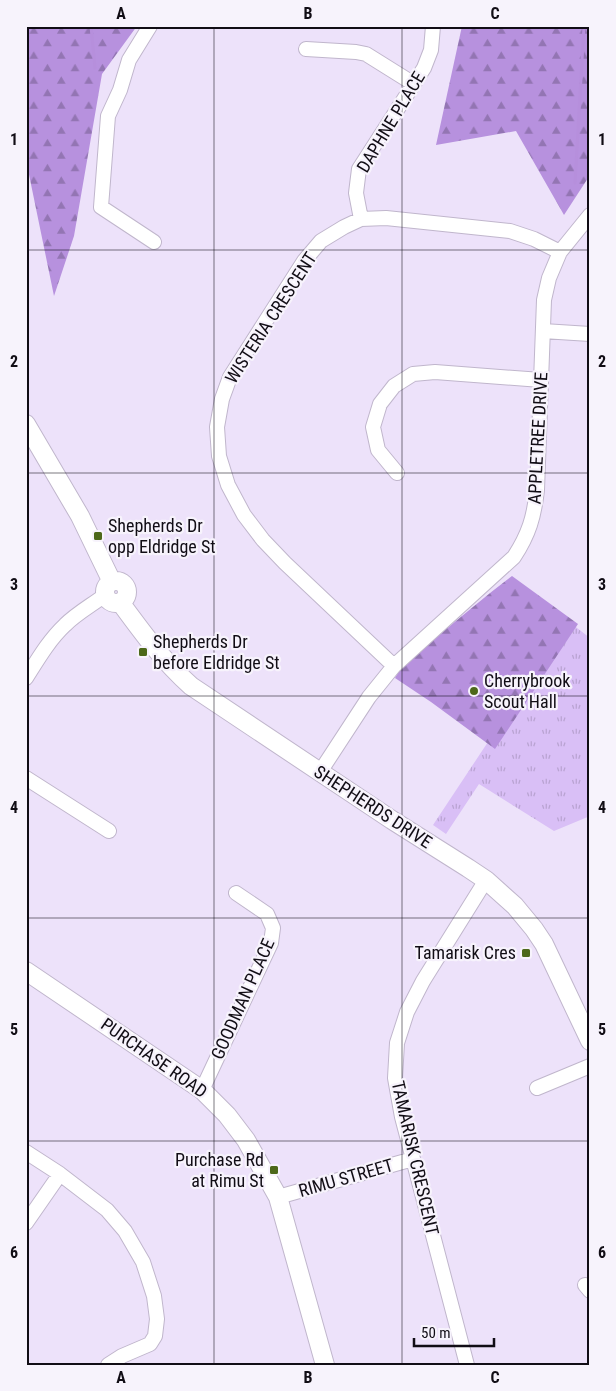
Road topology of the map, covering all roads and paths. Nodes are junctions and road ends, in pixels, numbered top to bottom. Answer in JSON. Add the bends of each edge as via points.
{"nodes":[{"id":1,"x":150,"y":26,"type":"edge"},
{"id":2,"x":433,"y":26,"type":"edge"},
{"id":3,"x":306,"y":49,"type":"dead end"},
{"id":4,"x":414,"y":84,"type":"junction"},
{"id":5,"x":590,"y":216,"type":"edge"},
{"id":6,"x":360,"y":220,"type":"junction"},
{"id":7,"x":154,"y":242,"type":"dead end"},
{"id":8,"x":560,"y":252,"type":"junction"},
{"id":9,"x":543,"y":331,"type":"junction"},
{"id":10,"x":590,"y":334,"type":"edge"},
{"id":11,"x":541,"y":380,"type":"junction"},
{"id":12,"x":26,"y":424,"type":"edge"},
{"id":13,"x":398,"y":473,"type":"dead end"},
{"id":14,"x":113,"y":593,"type":"junction"},
{"id":15,"x":394,"y":666,"type":"junction"},
{"id":16,"x":26,"y":678,"type":"edge"},
{"id":17,"x":320,"y":772,"type":"junction"},
{"id":18,"x":26,"y":778,"type":"edge"},
{"id":19,"x":109,"y":831,"type":"dead end"},
{"id":20,"x":486,"y":880,"type":"junction"},
{"id":21,"x":236,"y":893,"type":"dead end"},
{"id":22,"x":26,"y":971,"type":"edge"},
{"id":23,"x":590,"y":1041,"type":"edge"},
{"id":24,"x":590,"y":1066,"type":"edge"},
{"id":25,"x":537,"y":1088,"type":"dead end"},
{"id":26,"x":202,"y":1090,"type":"junction"},
{"id":27,"x":26,"y":1152,"type":"edge"},
{"id":28,"x":413,"y":1159,"type":"junction"},
{"id":29,"x":60,"y":1174,"type":"junction"},
{"id":30,"x":278,"y":1197,"type":"junction"},
{"id":31,"x":26,"y":1223,"type":"edge"},
{"id":32,"x":108,"y":1365,"type":"edge"},
{"id":33,"x":325,"y":1365,"type":"edge"},
{"id":34,"x":467,"y":1365,"type":"edge"}],
"edges":[{"from":1,"to":7,"type":"street","via":[[129,60],[108,116],[101,207]]},
{"from":2,"to":4,"type":"street","name":"DAPHNE PLACE","via":[[430,50]]},
{"from":3,"to":4,"type":"street","via":[[366,54]]},
{"from":4,"to":6,"type":"street","name":"DAPHNE PLACE","via":[[359,169],[356,193]]},
{"from":5,"to":8,"type":"street","name":"APPLETREE DRIVE"},
{"from":6,"to":8,"type":"street","name":"WISTERIA CRESCENT","via":[[386,218],[510,231]]},
{"from":6,"to":15,"type":"street","name":"WISTERIA CRESCENT","via":[[321,241],[304,261],[230,378],[217,427],[228,485],[263,540]]},
{"from":8,"to":9,"type":"street","name":"APPLETREE DRIVE","via":[[544,300]]},
{"from":9,"to":10,"type":"street"},
{"from":9,"to":11,"type":"street","name":"APPLETREE DRIVE"},
{"from":11,"to":13,"type":"street","via":[[435,372],[413,374],[394,386],[380,404],[373,427],[378,450]]},
{"from":11,"to":15,"type":"street","name":"APPLETREE DRIVE","via":[[538,490],[526,538],[514,557]]},
{"from":12,"to":14,"type":"main road","name":"SHEPHERDS DRIVE","via":[[80,516]]},
{"from":14,"to":16,"type":"street","via":[[66,624],[48,643]]},
{"from":14,"to":17,"type":"main road","name":"SHEPHERDS DRIVE","via":[[152,647],[191,686]]},
{"from":15,"to":17,"type":"street","name":"APPLETREE DRIVE","via":[[369,697]]},
{"from":17,"to":20,"type":"main road","name":"SHEPHERDS DRIVE"},
{"from":18,"to":19,"type":"street"},
{"from":20,"to":23,"type":"main road","name":"SHEPHERDS DRIVE","via":[[515,906],[534,929],[553,961]]},
{"from":20,"to":28,"type":"street","name":"TAMARISK CRESCENT","via":[[423,981],[407,1012],[397,1043],[395,1078]]},
{"from":21,"to":26,"type":"street","name":"GOODMAN PLACE","via":[[267,914],[273,928],[272,935]]},
{"from":22,"to":26,"type":"main road","name":"PURCHASE ROAD"},
{"from":24,"to":25,"type":"street"},
{"from":26,"to":30,"type":"main road","name":"PURCHASE ROAD","via":[[246,1140]]},
{"from":27,"to":29,"type":"street"},
{"from":28,"to":30,"type":"street","name":"RIMU STREET"},
{"from":28,"to":34,"type":"street","name":"TAMARISK CRESCENT"},
{"from":29,"to":31,"type":"street"},
{"from":29,"to":32,"type":"street","via":[[107,1210],[124,1231],[143,1262],[154,1296],[157,1319],[155,1336],[150,1344]]},
{"from":30,"to":33,"type":"main road","name":"PURCHASE ROAD"}]}
